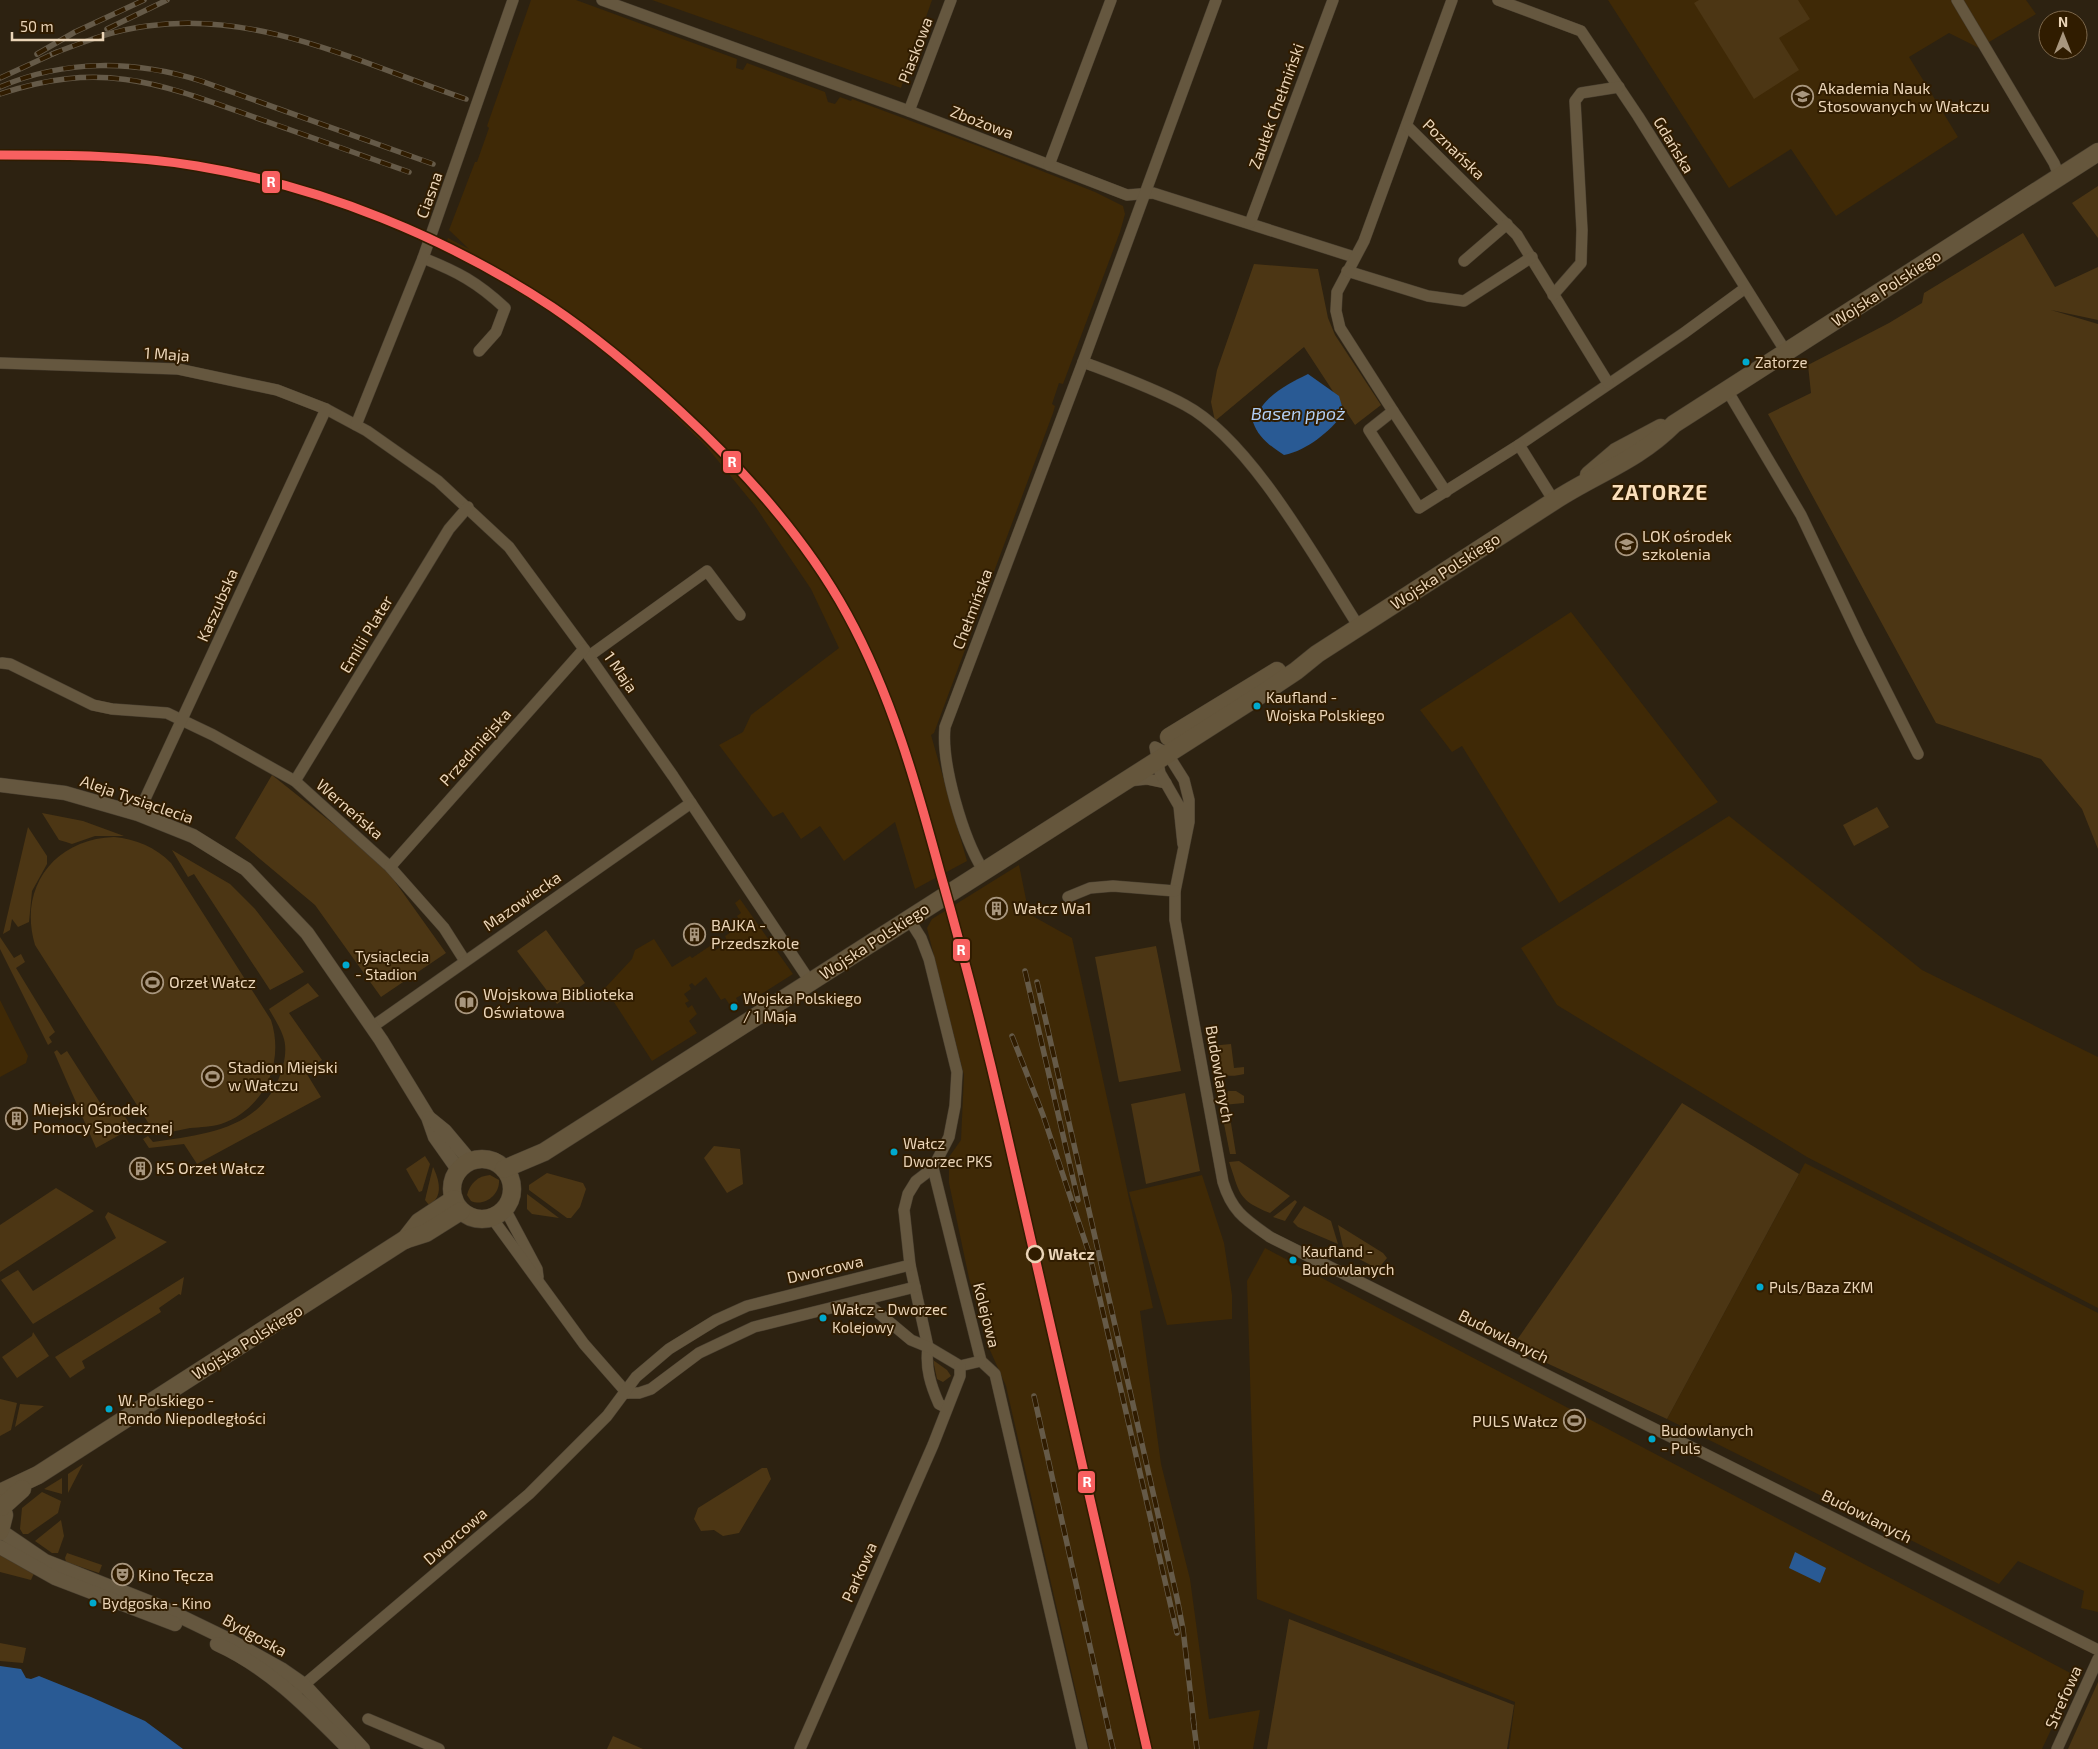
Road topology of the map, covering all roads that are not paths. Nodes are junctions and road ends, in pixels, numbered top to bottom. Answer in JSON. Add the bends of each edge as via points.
{"nodes":[{"id":1,"x":513,"y":0,"type":"edge"},
{"id":2,"x":602,"y":0,"type":"edge"},
{"id":3,"x":951,"y":0,"type":"edge"},
{"id":4,"x":1111,"y":0,"type":"edge"},
{"id":5,"x":1216,"y":0,"type":"edge"},
{"id":6,"x":1333,"y":0,"type":"edge"},
{"id":7,"x":1452,"y":0,"type":"edge"},
{"id":8,"x":1498,"y":0,"type":"edge"},
{"id":9,"x":1957,"y":0,"type":"edge"},
{"id":10,"x":1619,"y":87,"type":"junction"},
{"id":11,"x":909,"y":111,"type":"junction"},
{"id":12,"x":1407,"y":126,"type":"junction"},
{"id":13,"x":2098,"y":152,"type":"edge"},
{"id":14,"x":1050,"y":165,"type":"junction"},
{"id":15,"x":2060,"y":178,"type":"junction"},
{"id":16,"x":1143,"y":195,"type":"junction"},
{"id":17,"x":1250,"y":223,"type":"junction"},
{"id":18,"x":1507,"y":224,"type":"junction"},
{"id":19,"x":1354,"y":257,"type":"junction"},
{"id":20,"x":1532,"y":257,"type":"junction"},
{"id":21,"x":423,"y":258,"type":"junction"},
{"id":22,"x":1464,"y":261,"type":"dead end"},
{"id":23,"x":1347,"y":271,"type":"junction"},
{"id":24,"x":1744,"y":289,"type":"junction"},
{"id":25,"x":1552,"y":295,"type":"junction"},
{"id":26,"x":479,"y":351,"type":"dead end"},
{"id":27,"x":1786,"y":352,"type":"junction"},
{"id":28,"x":1083,"y":362,"type":"junction"},
{"id":29,"x":0,"y":363,"type":"edge"},
{"id":30,"x":1608,"y":384,"type":"junction"},
{"id":31,"x":1727,"y":390,"type":"junction"},
{"id":32,"x":326,"y":409,"type":"junction"},
{"id":33,"x":1393,"y":411,"type":"junction"},
{"id":34,"x":356,"y":425,"type":"junction"},
{"id":35,"x":1518,"y":445,"type":"junction"},
{"id":36,"x":1446,"y":492,"type":"junction"},
{"id":37,"x":1554,"y":501,"type":"junction"},
{"id":38,"x":468,"y":508,"type":"junction"},
{"id":39,"x":740,"y":615,"type":"dead end"},
{"id":40,"x":1359,"y":627,"type":"junction"},
{"id":41,"x":587,"y":652,"type":"junction"},
{"id":42,"x":2,"y":662,"type":"dead end"},
{"id":43,"x":182,"y":719,"type":"junction"},
{"id":44,"x":1159,"y":753,"type":"junction"},
{"id":45,"x":1918,"y":754,"type":"dead end"},
{"id":46,"x":295,"y":781,"type":"junction"},
{"id":47,"x":1121,"y":782,"type":"junction"},
{"id":48,"x":1166,"y":784,"type":"junction"},
{"id":49,"x":0,"y":785,"type":"edge"},
{"id":50,"x":691,"y":803,"type":"junction"},
{"id":51,"x":138,"y":814,"type":"junction"},
{"id":52,"x":1183,"y":844,"type":"junction"},
{"id":53,"x":1001,"y":858,"type":"junction"},
{"id":54,"x":390,"y":867,"type":"junction"},
{"id":55,"x":983,"y":870,"type":"junction"},
{"id":56,"x":1175,"y":891,"type":"junction"},
{"id":57,"x":1068,"y":897,"type":"dead end"},
{"id":58,"x":909,"y":919,"type":"junction"},
{"id":59,"x":465,"y":961,"type":"junction"},
{"id":60,"x":811,"y":983,"type":"junction"},
{"id":61,"x":372,"y":1027,"type":"junction"},
{"id":62,"x":465,"y":1166,"type":"junction"},
{"id":63,"x":933,"y":1168,"type":"junction"},
{"id":64,"x":508,"y":1175,"type":"junction"},
{"id":65,"x":458,"y":1205,"type":"junction"},
{"id":66,"x":498,"y":1214,"type":"junction"},
{"id":67,"x":910,"y":1265,"type":"junction"},
{"id":68,"x":915,"y":1286,"type":"junction"},
{"id":69,"x":863,"y":1300,"type":"junction"},
{"id":70,"x":747,"y":1306,"type":"junction"},
{"id":71,"x":754,"y":1328,"type":"junction"},
{"id":72,"x":928,"y":1347,"type":"junction"},
{"id":73,"x":981,"y":1361,"type":"junction"},
{"id":74,"x":960,"y":1366,"type":"junction"},
{"id":75,"x":626,"y":1392,"type":"junction"},
{"id":76,"x":948,"y":1408,"type":"junction"},
{"id":77,"x":1,"y":1501,"type":"edge"},
{"id":78,"x":0,"y":1531,"type":"edge"},
{"id":79,"x":0,"y":1547,"type":"edge"},
{"id":80,"x":2098,"y":1650,"type":"edge"},
{"id":81,"x":2098,"y":1659,"type":"edge"},
{"id":82,"x":299,"y":1690,"type":"junction"},
{"id":83,"x":368,"y":1719,"type":"dead end"},
{"id":84,"x":348,"y":1749,"type":"edge"},
{"id":85,"x":363,"y":1749,"type":"edge"},
{"id":86,"x":439,"y":1749,"type":"edge"},
{"id":87,"x":800,"y":1749,"type":"edge"},
{"id":88,"x":1082,"y":1749,"type":"edge"},
{"id":89,"x":2058,"y":1749,"type":"edge"}],
"edges":[{"from":1,"to":21,"type":"street","name":"Ciasna"},
{"from":2,"to":11,"type":"street","name":"Zbożowa"},
{"from":3,"to":11,"type":"street","name":"Piaskowa"},
{"from":4,"to":14,"type":"street"},
{"from":5,"to":16,"type":"street"},
{"from":6,"to":17,"type":"street","name":"Zaułek Chełmiński"},
{"from":7,"to":12,"type":"street"},
{"from":8,"to":10,"type":"street","name":"Gdańska","via":[[1581,31]]},
{"from":9,"to":15,"type":"street"},
{"from":10,"to":24,"type":"street","name":"Gdańska"},
{"from":10,"to":25,"type":"street","via":[[1581,93],[1575,101],[1581,263]]},
{"from":11,"to":14,"type":"street","name":"Zbożowa"},
{"from":12,"to":18,"type":"street","name":"Poznańska"},
{"from":12,"to":19,"type":"street","name":"Poznańska","via":[[1364,241]]},
{"from":13,"to":15,"type":"main road","name":"Wojska Polskiego"},
{"from":14,"to":16,"type":"street","name":"Zbożowa","via":[[1127,195]]},
{"from":15,"to":27,"type":"main road","name":"Wojska Polskiego"},
{"from":16,"to":17,"type":"street","name":"Zbożowa","via":[[1153,193]]},
{"from":16,"to":28,"type":"street","name":"Chełmińska"},
{"from":17,"to":19,"type":"street","name":"Zbożowa"},
{"from":18,"to":20,"type":"street","name":"Poznańska"},
{"from":18,"to":22,"type":"street"},
{"from":19,"to":23,"type":"street","name":"Poznańska"},
{"from":20,"to":23,"type":"street","via":[[1464,301],[1428,296]]},
{"from":20,"to":25,"type":"street","name":"Poznańska"},
{"from":21,"to":26,"type":"street","via":[[460,273],[505,308],[496,332]]},
{"from":21,"to":34,"type":"street","name":"Ciasna"},
{"from":23,"to":33,"type":"street","name":"Poznańska","via":[[1337,292],[1336,311],[1340,328]]},
{"from":24,"to":27,"type":"street","name":"Gdańska"},
{"from":24,"to":30,"type":"street"},
{"from":25,"to":30,"type":"street","name":"Poznańska"},
{"from":27,"to":31,"type":"main road","name":"Wojska Polskiego"},
{"from":28,"to":40,"type":"street","via":[[1186,405],[1213,426],[1240,452],[1271,493]]},
{"from":28,"to":55,"type":"street","name":"Chełmińska","via":[[945,727],[946,764],[971,847]]},
{"from":29,"to":32,"type":"street","name":"1 Maja","via":[[178,369],[277,390]]},
{"from":30,"to":35,"type":"street"},
{"from":31,"to":37,"type":"main road","name":"Wojska Polskiego","via":[[1674,424],[1642,452]]},
{"from":31,"to":45,"type":"street","via":[[1801,515]]},
{"from":32,"to":34,"type":"street","name":"1 Maja"},
{"from":32,"to":43,"type":"street","name":"Kaszubska"},
{"from":33,"to":36,"type":"street","name":"Poznańska"},
{"from":33,"to":36,"type":"street","via":[[1369,430],[1419,508]]},
{"from":34,"to":38,"type":"street","name":"1 Maja","via":[[438,481]]},
{"from":35,"to":36,"type":"street"},
{"from":35,"to":37,"type":"street"},
{"from":37,"to":40,"type":"main road","name":"Wojska Polskiego"},
{"from":38,"to":41,"type":"street","name":"1 Maja","via":[[509,547]]},
{"from":38,"to":46,"type":"street","name":"Emilii Plater","via":[[449,528]]},
{"from":39,"to":41,"type":"street","name":"Przedmiejska","via":[[707,571]]},
{"from":40,"to":44,"type":"main road","name":"Wojska Polskiego","via":[[1312,657],[1291,664],[1252,685]]},
{"from":41,"to":50,"type":"street","name":"1 Maja"},
{"from":41,"to":54,"type":"street","name":"Przedmiejska"},
{"from":42,"to":43,"type":"street","name":"Werneńska","via":[[93,705],[167,713]]},
{"from":43,"to":46,"type":"street","name":"Werneńska"},
{"from":43,"to":51,"type":"street","name":"Kaszubska"},
{"from":44,"to":47,"type":"main road","name":"Wojska Polskiego"},
{"from":44,"to":48,"type":"street","name":"Budowlanych"},
{"from":44,"to":52,"type":"street","name":"Budowlanych","via":[[1188,790],[1189,822]]},
{"from":44,"to":53,"type":"main road","name":"Wojska Polskiego","via":[[1080,795]]},
{"from":46,"to":54,"type":"street","name":"Werneńska"},
{"from":47,"to":48,"type":"street","via":[[1147,779]]},
{"from":47,"to":53,"type":"main road","name":"Wojska Polskiego"},
{"from":48,"to":52,"type":"street","name":"Budowlanych","via":[[1179,806]]},
{"from":49,"to":51,"type":"street","name":"Aleja Tysiąclecia","via":[[65,793]]},
{"from":50,"to":59,"type":"street","name":"Mazowiecka"},
{"from":50,"to":60,"type":"street","name":"1 Maja"},
{"from":51,"to":61,"type":"street","name":"Aleja Tysiąclecia","via":[[193,836],[246,869],[307,933]]},
{"from":52,"to":56,"type":"street","name":"Budowlanych"},
{"from":53,"to":55,"type":"main road","name":"Wojska Polskiego"},
{"from":54,"to":59,"type":"street","name":"Werneńska","via":[[444,928]]},
{"from":55,"to":58,"type":"main road","name":"Wojska Polskiego"},
{"from":56,"to":57,"type":"street","via":[[1113,886],[1090,888]]},
{"from":56,"to":80,"type":"street","name":"Budowlanych","via":[[1175,920],[1223,1182],[1228,1199],[1241,1216],[1270,1237]]},
{"from":58,"to":60,"type":"main road","name":"Wojska Polskiego"},
{"from":58,"to":63,"type":"street","via":[[929,959],[957,1072],[949,1137]]},
{"from":59,"to":61,"type":"street","name":"Mazowiecka"},
{"from":60,"to":64,"type":"main road","name":"Wojska Polskiego"},
{"from":61,"to":62,"type":"street","name":"Aleja Tysiąclecia","via":[[428,1118],[444,1131]]},
{"from":62,"to":64,"type":"main road","via":[[488,1161]]},
{"from":62,"to":65,"type":"main road","via":[[454,1180]]},
{"from":63,"to":67,"type":"street","via":[[916,1181],[904,1210]]},
{"from":63,"to":73,"type":"street","name":"Kolejowa"},
{"from":64,"to":66,"type":"main road","via":[[512,1192]]},
{"from":65,"to":66,"type":"main road","via":[[470,1217],[481,1219]]},
{"from":65,"to":77,"type":"main road","name":"Wojska Polskiego","via":[[426,1233],[404,1240]]},
{"from":66,"to":75,"type":"street","via":[[531,1273]]},
{"from":67,"to":68,"type":"street"},
{"from":67,"to":70,"type":"street","name":"Dworcowa"},
{"from":68,"to":69,"type":"street"},
{"from":68,"to":72,"type":"street"},
{"from":69,"to":71,"type":"street"},
{"from":69,"to":72,"type":"street","via":[[911,1340]]},
{"from":70,"to":71,"type":"street"},
{"from":70,"to":75,"type":"street","name":"Dworcowa","via":[[716,1320],[669,1349],[636,1377]]},
{"from":71,"to":75,"type":"street","via":[[706,1349],[651,1389],[639,1393]]},
{"from":72,"to":74,"type":"street"},
{"from":72,"to":76,"type":"street","via":[[926,1361],[932,1388],[939,1404]]},
{"from":73,"to":74,"type":"street"},
{"from":73,"to":88,"type":"street","name":"Kolejowa","via":[[995,1374]]},
{"from":74,"to":76,"type":"street","name":"Parkowa","via":[[960,1376]]},
{"from":75,"to":82,"type":"street","name":"Dworcowa","via":[[608,1416],[530,1494]]},
{"from":76,"to":87,"type":"street","name":"Parkowa"},
{"from":77,"to":78,"type":"main road","via":[[4,1514]]},
{"from":78,"to":82,"type":"street","name":"Bydgoska","via":[[45,1561],[161,1607],[227,1638]]},
{"from":79,"to":82,"type":"street","name":"Bydgoska","via":[[55,1578],[159,1617],[222,1646]]},
{"from":81,"to":89,"type":"street","name":"Strefowa"},
{"from":82,"to":84,"type":"street","name":"Bydgoska"},
{"from":82,"to":85,"type":"street","name":"Bydgoska"},
{"from":83,"to":86,"type":"street"}]}
